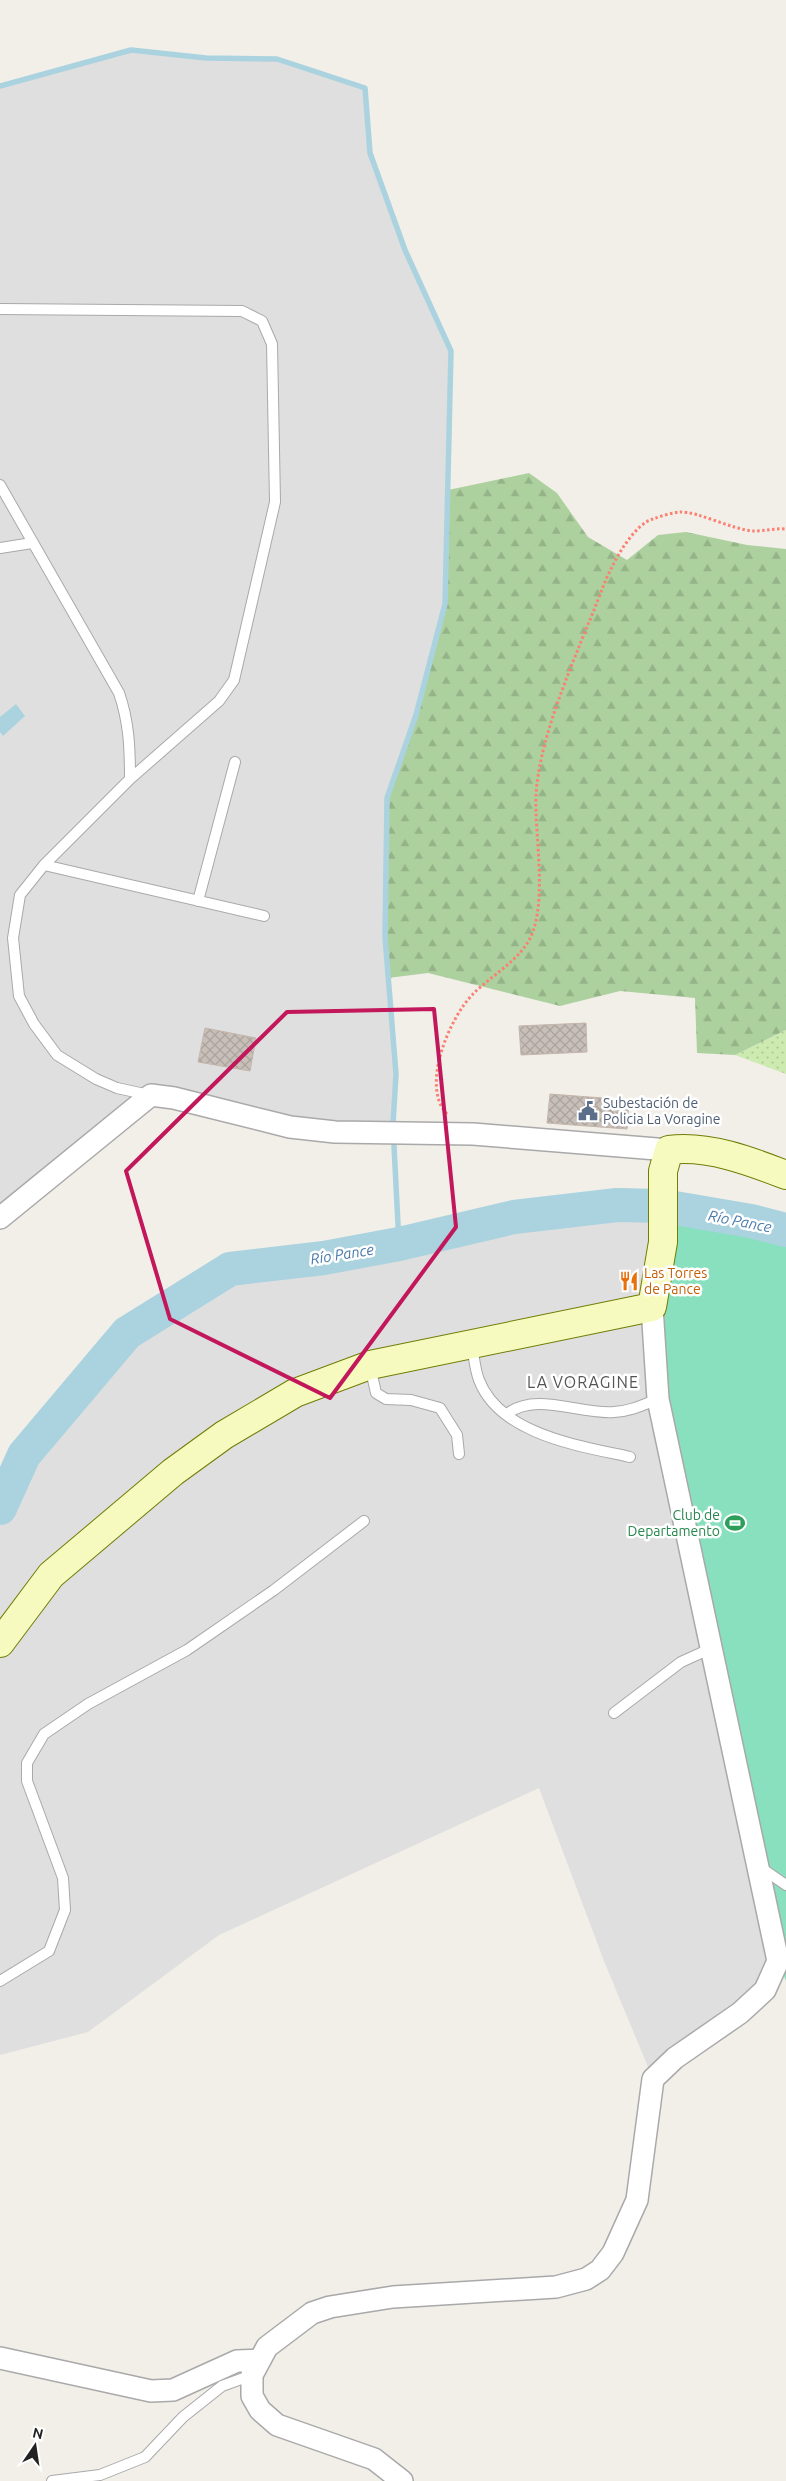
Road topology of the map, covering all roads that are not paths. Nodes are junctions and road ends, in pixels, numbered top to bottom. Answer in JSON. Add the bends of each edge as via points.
{"nodes":[{"id":1,"x":0,"y":308,"type":"edge"},
{"id":2,"x":0,"y":485,"type":"edge"},
{"id":3,"x":32,"y":543,"type":"junction"},
{"id":4,"x":0,"y":548,"type":"edge"},
{"id":5,"x":235,"y":762,"type":"dead end"},
{"id":6,"x":130,"y":779,"type":"junction"},
{"id":7,"x":44,"y":865,"type":"junction"},
{"id":8,"x":198,"y":901,"type":"junction"},
{"id":9,"x":264,"y":916,"type":"dead end"},
{"id":10,"x":151,"y":1096,"type":"junction"},
{"id":11,"x":666,"y":1161,"type":"junction"},
{"id":12,"x":786,"y":1175,"type":"edge"},
{"id":13,"x":0,"y":1218,"type":"edge"},
{"id":14,"x":652,"y":1307,"type":"junction"},
{"id":15,"x":471,"y":1343,"type":"junction"},
{"id":16,"x":370,"y":1365,"type":"junction"},
{"id":17,"x":658,"y":1398,"type":"junction"},
{"id":18,"x":507,"y":1414,"type":"junction"},
{"id":19,"x":459,"y":1454,"type":"dead end"},
{"id":20,"x":630,"y":1457,"type":"dead end"},
{"id":21,"x":364,"y":1521,"type":"dead end"},
{"id":22,"x":0,"y":1643,"type":"edge"},
{"id":23,"x":712,"y":1648,"type":"junction"},
{"id":24,"x":614,"y":1713,"type":"dead end"},
{"id":25,"x":758,"y":1865,"type":"junction"},
{"id":26,"x":786,"y":1885,"type":"edge"},
{"id":27,"x":0,"y":1981,"type":"edge"},
{"id":28,"x":0,"y":2358,"type":"edge"},
{"id":29,"x":256,"y":2368,"type":"junction"},
{"id":30,"x":52,"y":2481,"type":"edge"},
{"id":31,"x":402,"y":2481,"type":"edge"}],
"edges":[{"from":1,"to":6,"type":"lane","via":[[242,311],[262,321],[272,344],[275,502],[234,680],[219,701]]},
{"from":2,"to":3,"type":"lane"},
{"from":3,"to":4,"type":"lane"},
{"from":3,"to":6,"type":"lane","via":[[119,693],[127,717]]},
{"from":5,"to":8,"type":"lane"},
{"from":6,"to":7,"type":"lane"},
{"from":7,"to":8,"type":"lane"},
{"from":7,"to":10,"type":"lane","via":[[20,895],[13,938],[19,996],[34,1024],[57,1055],[96,1079]]},
{"from":8,"to":9,"type":"lane"},
{"from":10,"to":11,"type":"street","via":[[174,1098],[290,1127],[335,1132],[473,1134]]},
{"from":10,"to":13,"type":"street"},
{"from":11,"to":12,"type":"street","via":[[683,1148],[745,1160]]},
{"from":11,"to":14,"type":"street","via":[[663,1242]]},
{"from":14,"to":15,"type":"street"},
{"from":14,"to":17,"type":"street"},
{"from":15,"to":16,"type":"street"},
{"from":15,"to":18,"type":"lane","via":[[479,1381],[493,1402]]},
{"from":16,"to":19,"type":"lane","via":[[376,1393],[386,1399],[411,1400],[440,1408],[457,1435]]},
{"from":16,"to":22,"type":"street","via":[[295,1393],[224,1435],[173,1472],[51,1575]]},
{"from":17,"to":18,"type":"lane","via":[[636,1409],[613,1412],[577,1410],[544,1403],[518,1405]]},
{"from":17,"to":23,"type":"street"},
{"from":18,"to":20,"type":"lane","via":[[522,1426],[571,1444]]},
{"from":21,"to":27,"type":"lane","via":[[274,1590],[187,1650],[88,1704],[44,1734],[27,1763],[27,1781],[63,1878],[65,1910],[49,1951]]},
{"from":23,"to":24,"type":"lane","via":[[681,1662]]},
{"from":23,"to":25,"type":"street"},
{"from":25,"to":26,"type":"lane"},
{"from":25,"to":29,"type":"street","via":[[778,1961],[765,1990],[740,2013],[675,2058],[653,2079],[637,2200],[613,2253],[600,2270],[586,2279],[556,2287],[392,2297],[330,2306],[312,2313],[267,2347]]},
{"from":28,"to":29,"type":"street","via":[[151,2391],[173,2390],[236,2361]]},
{"from":29,"to":30,"type":"lane","via":[[222,2386],[183,2417],[145,2457],[100,2475]]},
{"from":29,"to":31,"type":"street","via":[[252,2396],[260,2410],[277,2425],[374,2460]]}]}
